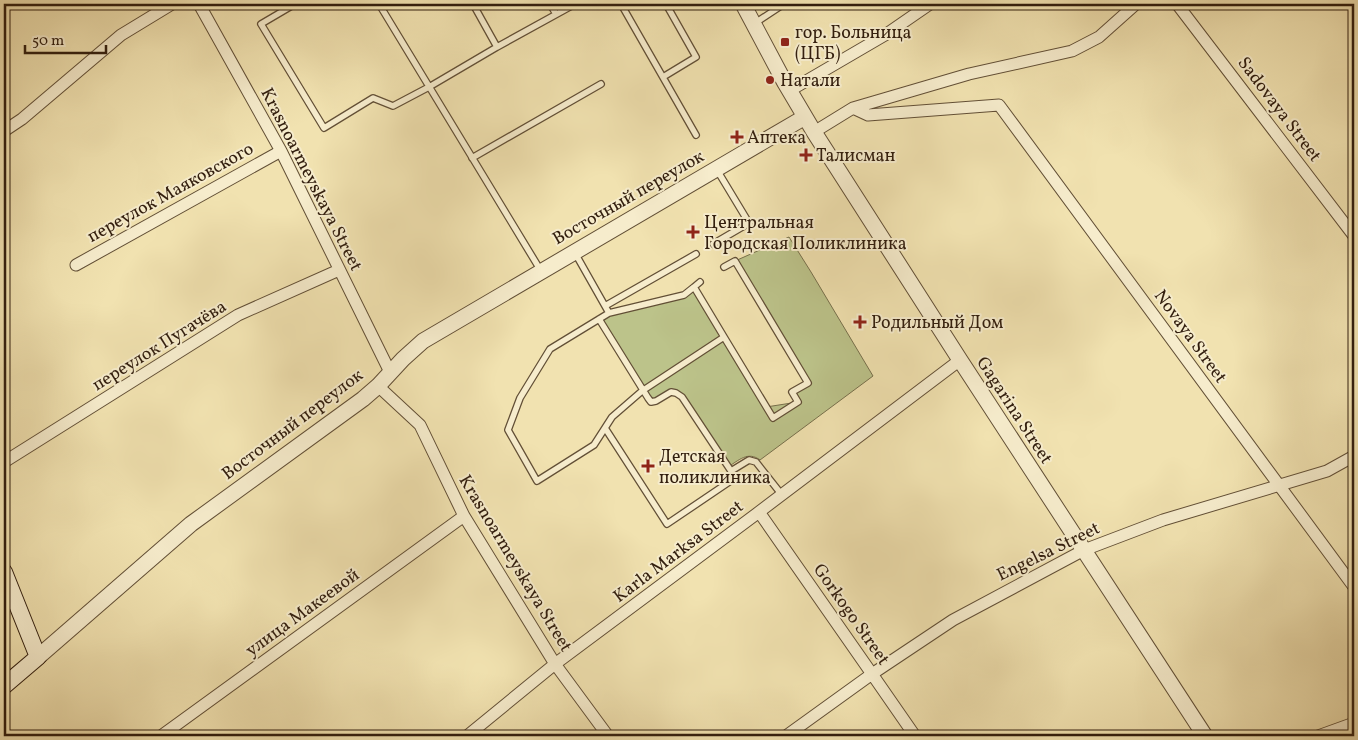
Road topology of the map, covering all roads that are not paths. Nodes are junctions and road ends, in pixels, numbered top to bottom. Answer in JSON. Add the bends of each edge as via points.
{"nodes":[{"id":1,"x":172,"y":4,"type":"edge"},
{"id":2,"x":295,"y":4,"type":"edge"},
{"id":3,"x":379,"y":4,"type":"edge"},
{"id":4,"x":473,"y":4,"type":"edge"},
{"id":5,"x":550,"y":4,"type":"edge"},
{"id":6,"x":575,"y":4,"type":"edge"},
{"id":7,"x":621,"y":4,"type":"edge"},
{"id":8,"x":666,"y":4,"type":"edge"},
{"id":9,"x":743,"y":4,"type":"edge"},
{"id":10,"x":784,"y":4,"type":"edge"},
{"id":11,"x":930,"y":4,"type":"edge"},
{"id":12,"x":1136,"y":4,"type":"edge"},
{"id":13,"x":1177,"y":4,"type":"edge"},
{"id":14,"x":205,"y":6,"type":"edge"},
{"id":15,"x":556,"y":14,"type":"junction"},
{"id":16,"x":754,"y":24,"type":"junction"},
{"id":17,"x":497,"y":47,"type":"junction"},
{"id":18,"x":662,"y":77,"type":"junction"},
{"id":19,"x":601,"y":84,"type":"dead end"},
{"id":20,"x":429,"y":87,"type":"junction"},
{"id":21,"x":789,"y":91,"type":"junction"},
{"id":22,"x":853,"y":108,"type":"junction"},
{"id":23,"x":805,"y":117,"type":"junction"},
{"id":24,"x":4,"y":131,"type":"edge"},
{"id":25,"x":814,"y":132,"type":"junction"},
{"id":26,"x":696,"y":135,"type":"dead end"},
{"id":27,"x":281,"y":151,"type":"junction"},
{"id":28,"x":472,"y":158,"type":"junction"},
{"id":29,"x":716,"y":168,"type":"junction"},
{"id":30,"x":1354,"y":236,"type":"edge"},
{"id":31,"x":713,"y":244,"type":"dead end"},
{"id":32,"x":574,"y":252,"type":"junction"},
{"id":33,"x":696,"y":254,"type":"dead end"},
{"id":34,"x":76,"y":265,"type":"dead end"},
{"id":35,"x":724,"y":267,"type":"dead end"},
{"id":36,"x":339,"y":270,"type":"junction"},
{"id":37,"x":541,"y":271,"type":"junction"},
{"id":38,"x":700,"y":282,"type":"dead end"},
{"id":39,"x":694,"y":287,"type":"junction"},
{"id":40,"x":606,"y":306,"type":"junction"},
{"id":41,"x":609,"y":313,"type":"junction"},
{"id":42,"x":599,"y":319,"type":"junction"},
{"id":43,"x":724,"y":337,"type":"junction"},
{"id":44,"x":960,"y":360,"type":"junction"},
{"id":45,"x":390,"y":372,"type":"junction"},
{"id":46,"x":378,"y":386,"type":"junction"},
{"id":47,"x":642,"y":391,"type":"junction"},
{"id":48,"x":605,"y":428,"type":"junction"},
{"id":49,"x":1354,"y":456,"type":"edge"},
{"id":50,"x":4,"y":462,"type":"edge"},
{"id":51,"x":731,"y":471,"type":"junction"},
{"id":52,"x":1279,"y":484,"type":"junction"},
{"id":53,"x":782,"y":495,"type":"junction"},
{"id":54,"x":759,"y":512,"type":"junction"},
{"id":55,"x":464,"y":516,"type":"junction"},
{"id":56,"x":1084,"y":550,"type":"junction"},
{"id":57,"x":5,"y":577,"type":"edge"},
{"id":58,"x":1354,"y":586,"type":"edge"},
{"id":59,"x":38,"y":657,"type":"junction"},
{"id":60,"x":555,"y":664,"type":"junction"},
{"id":61,"x":872,"y":674,"type":"junction"},
{"id":62,"x":4,"y":686,"type":"edge"},
{"id":63,"x":1354,"y":723,"type":"edge"},
{"id":64,"x":161,"y":736,"type":"edge"},
{"id":65,"x":467,"y":736,"type":"edge"},
{"id":66,"x":608,"y":736,"type":"edge"},
{"id":67,"x":786,"y":736,"type":"edge"},
{"id":68,"x":914,"y":736,"type":"edge"},
{"id":69,"x":1204,"y":736,"type":"edge"},
{"id":70,"x":1318,"y":736,"type":"edge"}],
"edges":[{"from":1,"to":24,"type":"street","via":[[121,34]]},
{"from":2,"to":20,"type":"lane","via":[[261,24],[324,128],[373,98],[393,106]]},
{"from":3,"to":20,"type":"lane"},
{"from":4,"to":17,"type":"lane"},
{"from":5,"to":15,"type":"lane"},
{"from":6,"to":15,"type":"lane"},
{"from":7,"to":18,"type":"lane"},
{"from":8,"to":18,"type":"lane","via":[[696,57]]},
{"from":9,"to":16,"type":"street","name":"Gagarina Street"},
{"from":10,"to":16,"type":"lane"},
{"from":11,"to":21,"type":"street","via":[[885,35]]},
{"from":12,"to":22,"type":"street","via":[[1099,37],[1072,50],[969,74]]},
{"from":13,"to":30,"type":"street","name":"Sadovaya Street"},
{"from":14,"to":27,"type":"street","name":"Krasnoarmeyskaya Street"},
{"from":15,"to":17,"type":"lane"},
{"from":16,"to":21,"type":"street","name":"Gagarina Street"},
{"from":17,"to":20,"type":"lane"},
{"from":18,"to":26,"type":"lane"},
{"from":19,"to":28,"type":"lane"},
{"from":20,"to":28,"type":"lane"},
{"from":21,"to":23,"type":"street","name":"Gagarina Street"},
{"from":22,"to":25,"type":"street"},
{"from":22,"to":52,"type":"street","name":"Novaya Street","via":[[868,115],[999,105]]},
{"from":23,"to":25,"type":"street","name":"Gagarina Street"},
{"from":23,"to":29,"type":"street","name":"Восточный переулок"},
{"from":25,"to":44,"type":"street","name":"Gagarina Street"},
{"from":27,"to":34,"type":"street","name":"переулок Маяковского"},
{"from":27,"to":36,"type":"street","name":"Krasnoarmeyskaya Street"},
{"from":28,"to":37,"type":"lane"},
{"from":29,"to":31,"type":"lane","via":[[748,223]]},
{"from":29,"to":32,"type":"street","name":"Восточный переулок"},
{"from":32,"to":37,"type":"street","name":"Восточный переулок"},
{"from":32,"to":40,"type":"lane"},
{"from":33,"to":40,"type":"lane"},
{"from":35,"to":43,"type":"lane","via":[[735,261],[808,382],[792,392],[798,402],[772,418]]},
{"from":36,"to":45,"type":"street","name":"Krasnoarmeyskaya Street"},
{"from":36,"to":50,"type":"street","name":"переулок Пугачёва","via":[[238,315]]},
{"from":37,"to":45,"type":"street","name":"Восточный переулок","via":[[423,341]]},
{"from":38,"to":39,"type":"lane"},
{"from":39,"to":41,"type":"lane","via":[[684,294]]},
{"from":39,"to":43,"type":"lane"},
{"from":40,"to":41,"type":"lane"},
{"from":41,"to":42,"type":"lane"},
{"from":42,"to":47,"type":"lane"},
{"from":42,"to":48,"type":"lane","via":[[550,349],[520,398],[508,430],[537,481],[594,445]]},
{"from":43,"to":47,"type":"lane"},
{"from":44,"to":53,"type":"street","name":"Karla Marksa Street"},
{"from":44,"to":56,"type":"street","name":"Gagarina Street"},
{"from":45,"to":46,"type":"street","name":"Восточный переулок"},
{"from":46,"to":55,"type":"street","name":"Krasnoarmeyskaya Street","via":[[420,425]]},
{"from":46,"to":59,"type":"street","name":"Восточный переулок","via":[[192,524]]},
{"from":47,"to":48,"type":"lane","via":[[612,417]]},
{"from":47,"to":51,"type":"lane","via":[[651,402],[671,392],[682,396]]},
{"from":48,"to":51,"type":"lane","via":[[667,524],[736,478]]},
{"from":49,"to":52,"type":"street","name":"Engelsa Street","via":[[1327,471]]},
{"from":51,"to":53,"type":"lane","via":[[749,460],[756,462]]},
{"from":52,"to":56,"type":"street","name":"Engelsa Street","via":[[1163,520]]},
{"from":52,"to":58,"type":"street","name":"Novaya Street"},
{"from":53,"to":54,"type":"street","name":"Karla Marksa Street"},
{"from":54,"to":60,"type":"street","name":"Karla Marksa Street"},
{"from":54,"to":61,"type":"street","name":"Gorkogo Street"},
{"from":55,"to":60,"type":"street","name":"Krasnoarmeyskaya Street"},
{"from":55,"to":64,"type":"street","name":"улица Макеевой"},
{"from":56,"to":61,"type":"street","name":"Engelsa Street","via":[[953,620]]},
{"from":56,"to":69,"type":"street","name":"Gagarina Street"},
{"from":57,"to":59,"type":"main road"},
{"from":59,"to":62,"type":"main road","name":"Восточный переулок"},
{"from":60,"to":65,"type":"street","name":"Karla Marksa Street"},
{"from":60,"to":66,"type":"street","name":"Krasnoarmeyskaya Street"},
{"from":61,"to":67,"type":"street","name":"Engelsa Street"},
{"from":61,"to":68,"type":"street","name":"Gorkogo Street"},
{"from":63,"to":70,"type":"street"}]}
